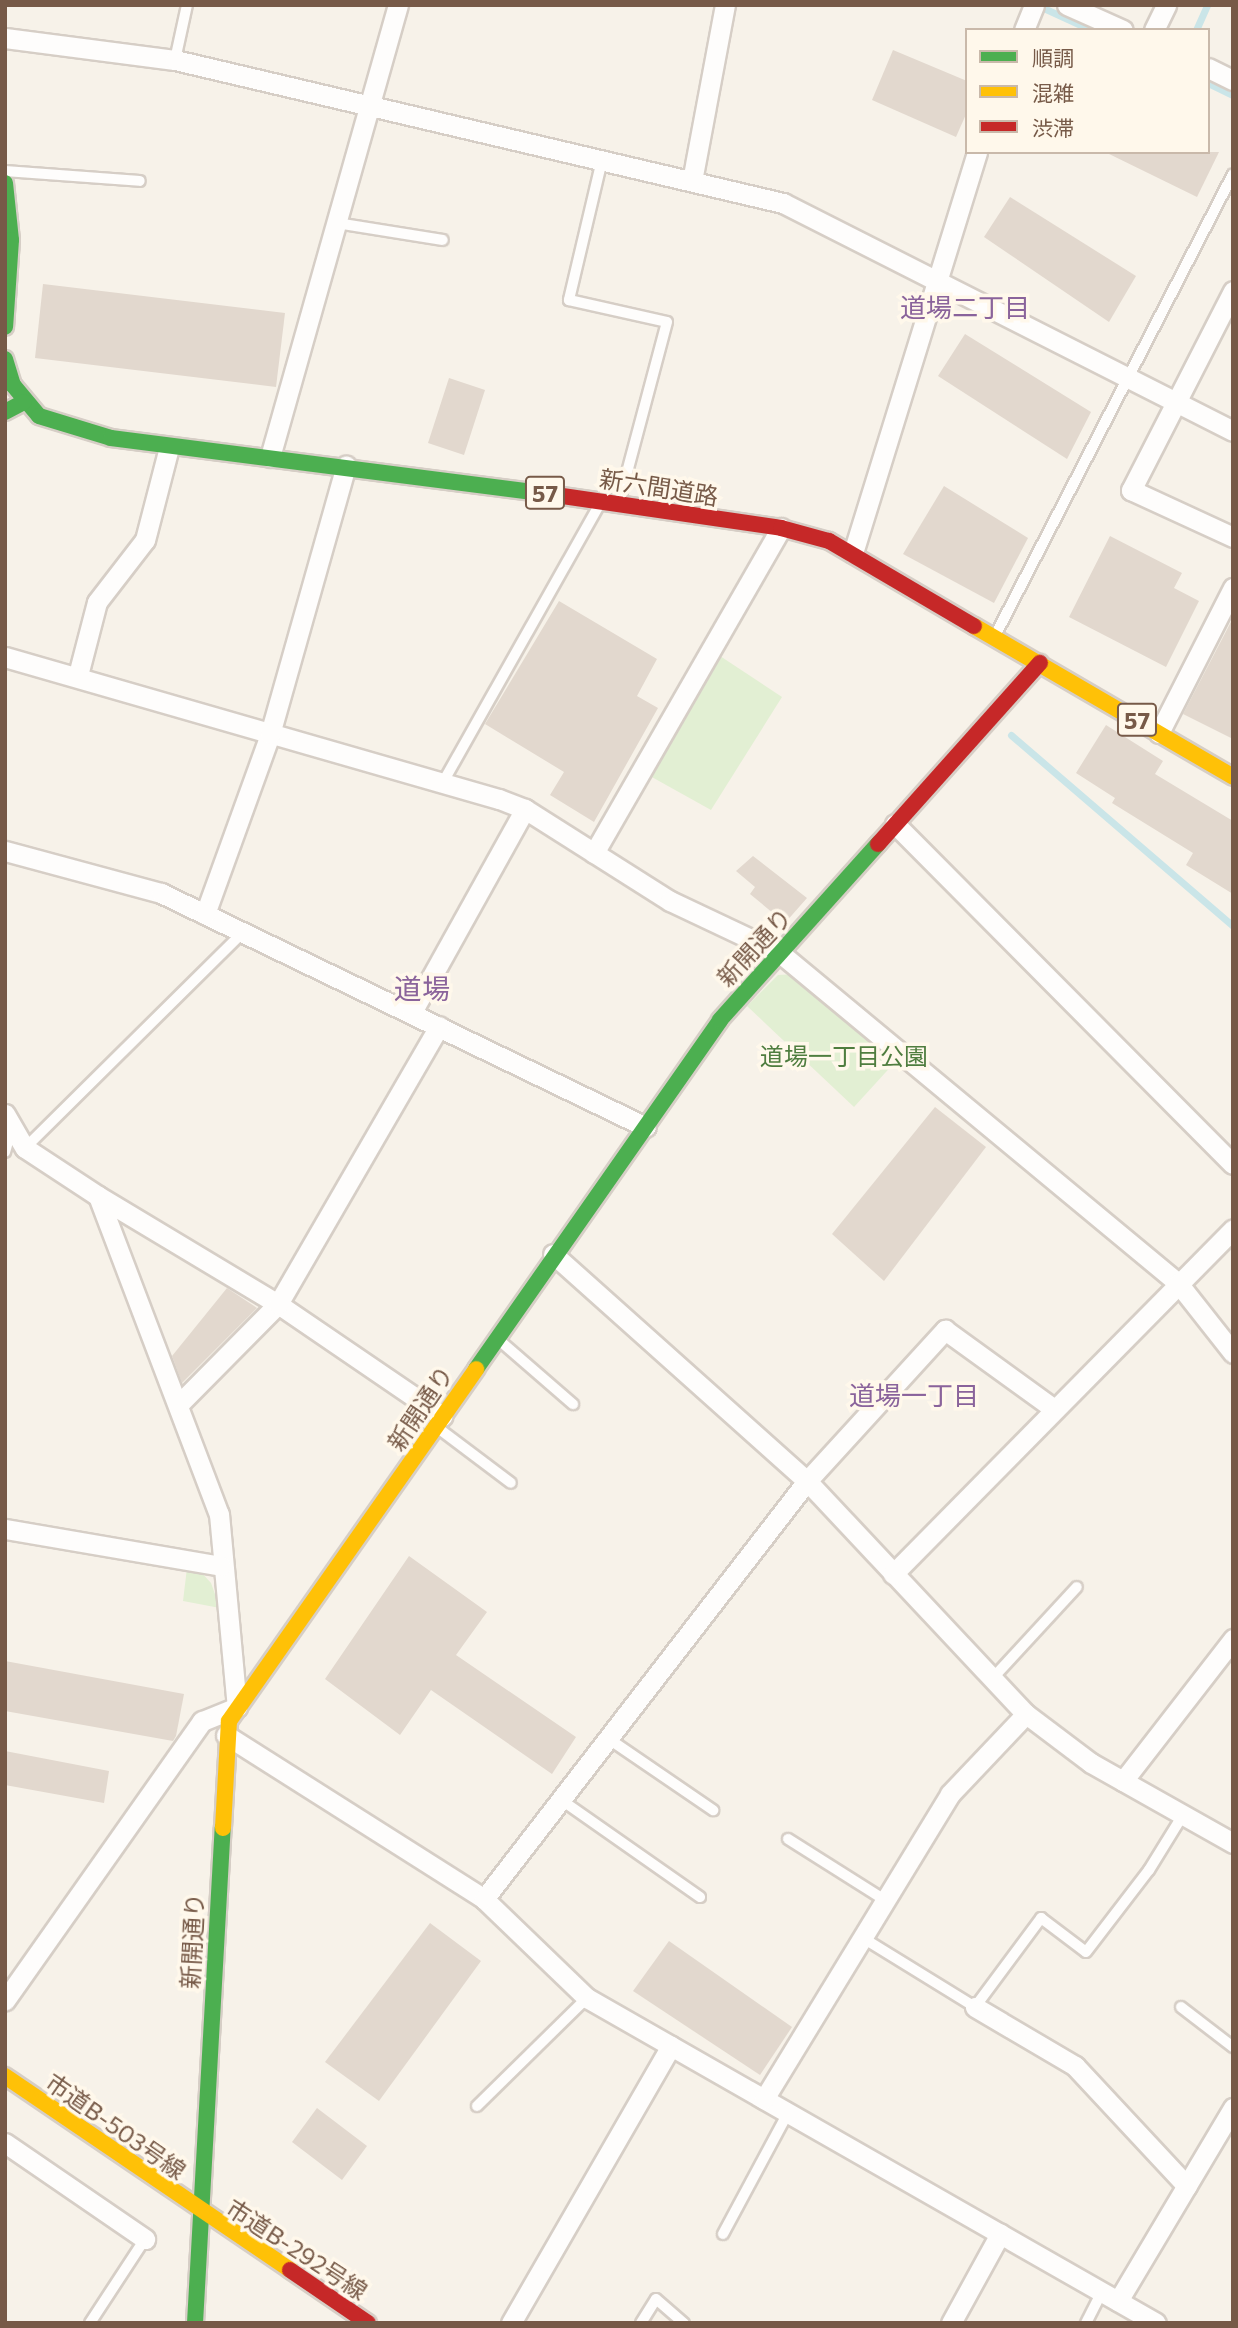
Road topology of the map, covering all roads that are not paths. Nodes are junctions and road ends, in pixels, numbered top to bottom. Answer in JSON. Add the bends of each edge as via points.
{"nodes":[{"id":1,"x":187,"y":5,"type":"edge"},
{"id":2,"x":398,"y":5,"type":"edge"},
{"id":3,"x":725,"y":5,"type":"edge"},
{"id":4,"x":1034,"y":5,"type":"edge"},
{"id":5,"x":1067,"y":5,"type":"edge"},
{"id":6,"x":1166,"y":5,"type":"edge"},
{"id":7,"x":1025,"y":28,"type":"edge"},
{"id":8,"x":1118,"y":28,"type":"edge"},
{"id":9,"x":1155,"y":28,"type":"edge"},
{"id":10,"x":5,"y":38,"type":"edge"},
{"id":11,"x":175,"y":60,"type":"junction"},
{"id":12,"x":1210,"y":69,"type":"edge"},
{"id":13,"x":1233,"y":79,"type":"edge"},
{"id":14,"x":369,"y":105,"type":"junction"},
{"id":15,"x":976,"y":154,"type":"edge"},
{"id":16,"x":602,"y":160,"type":"junction"},
{"id":17,"x":5,"y":171,"type":"edge"},
{"id":18,"x":1233,"y":174,"type":"edge"},
{"id":19,"x":140,"y":181,"type":"dead end"},
{"id":20,"x":692,"y":181,"type":"junction"},
{"id":21,"x":5,"y":183,"type":"edge"},
{"id":22,"x":337,"y":223,"type":"junction"},
{"id":23,"x":443,"y":240,"type":"dead end"},
{"id":24,"x":937,"y":281,"type":"junction"},
{"id":25,"x":1233,"y":291,"type":"edge"},
{"id":26,"x":5,"y":327,"type":"edge"},
{"id":27,"x":5,"y":359,"type":"edge"},
{"id":28,"x":1129,"y":382,"type":"junction"},
{"id":29,"x":24,"y":402,"type":"junction"},
{"id":30,"x":1174,"y":405,"type":"junction"},
{"id":31,"x":5,"y":412,"type":"edge"},
{"id":32,"x":1233,"y":431,"type":"edge"},
{"id":33,"x":169,"y":447,"type":"junction"},
{"id":34,"x":270,"y":457,"type":"junction"},
{"id":35,"x":346,"y":466,"type":"junction"},
{"id":36,"x":602,"y":501,"type":"junction"},
{"id":37,"x":619,"y":503,"type":"junction"},
{"id":38,"x":781,"y":528,"type":"junction"},
{"id":39,"x":1233,"y":537,"type":"edge"},
{"id":40,"x":853,"y":553,"type":"junction"},
{"id":41,"x":1233,"y":588,"type":"edge"},
{"id":42,"x":994,"y":637,"type":"junction"},
{"id":43,"x":5,"y":657,"type":"edge"},
{"id":44,"x":1040,"y":663,"type":"junction"},
{"id":45,"x":78,"y":675,"type":"junction"},
{"id":46,"x":1159,"y":733,"type":"junction"},
{"id":47,"x":270,"y":734,"type":"junction"},
{"id":48,"x":1233,"y":777,"type":"edge"},
{"id":49,"x":442,"y":784,"type":"junction"},
{"id":50,"x":525,"y":810,"type":"junction"},
{"id":51,"x":895,"y":824,"type":"junction"},
{"id":52,"x":5,"y":851,"type":"edge"},
{"id":53,"x":594,"y":853,"type":"junction"},
{"id":54,"x":205,"y":914,"type":"junction"},
{"id":55,"x":243,"y":932,"type":"junction"},
{"id":56,"x":780,"y":953,"type":"junction"},
{"id":57,"x":412,"y":1012,"type":"junction"},
{"id":58,"x":439,"y":1026,"type":"junction"},
{"id":59,"x":8,"y":1120,"type":"edge"},
{"id":60,"x":646,"y":1127,"type":"junction"},
{"id":61,"x":25,"y":1148,"type":"junction"},
{"id":62,"x":5,"y":1152,"type":"edge"},
{"id":63,"x":1233,"y":1164,"type":"edge"},
{"id":64,"x":98,"y":1196,"type":"junction"},
{"id":65,"x":1233,"y":1229,"type":"edge"},
{"id":66,"x":554,"y":1254,"type":"junction"},
{"id":67,"x":1178,"y":1283,"type":"junction"},
{"id":68,"x":278,"y":1304,"type":"junction"},
{"id":69,"x":495,"y":1336,"type":"junction"},
{"id":70,"x":1233,"y":1353,"type":"edge"},
{"id":71,"x":179,"y":1404,"type":"junction"},
{"id":72,"x":573,"y":1404,"type":"dead end"},
{"id":73,"x":1054,"y":1409,"type":"junction"},
{"id":74,"x":439,"y":1421,"type":"junction"},
{"id":75,"x":807,"y":1481,"type":"junction"},
{"id":76,"x":511,"y":1483,"type":"dead end"},
{"id":77,"x":5,"y":1529,"type":"edge"},
{"id":78,"x":221,"y":1566,"type":"junction"},
{"id":79,"x":893,"y":1574,"type":"junction"},
{"id":80,"x":1077,"y":1587,"type":"dead end"},
{"id":81,"x":1233,"y":1639,"type":"edge"},
{"id":82,"x":992,"y":1679,"type":"junction"},
{"id":83,"x":237,"y":1707,"type":"junction"},
{"id":84,"x":1026,"y":1714,"type":"junction"},
{"id":85,"x":226,"y":1735,"type":"junction"},
{"id":86,"x":606,"y":1737,"type":"junction"},
{"id":87,"x":1123,"y":1781,"type":"junction"},
{"id":88,"x":560,"y":1798,"type":"junction"},
{"id":89,"x":713,"y":1810,"type":"dead end"},
{"id":90,"x":1183,"y":1815,"type":"junction"},
{"id":91,"x":788,"y":1839,"type":"dead end"},
{"id":92,"x":1233,"y":1843,"type":"edge"},
{"id":93,"x":700,"y":1897,"type":"dead end"},
{"id":94,"x":484,"y":1899,"type":"junction"},
{"id":95,"x":885,"y":1900,"type":"junction"},
{"id":96,"x":863,"y":1938,"type":"junction"},
{"id":97,"x":587,"y":1998,"type":"junction"},
{"id":98,"x":5,"y":2000,"type":"edge"},
{"id":99,"x":975,"y":2007,"type":"junction"},
{"id":100,"x":1181,"y":2007,"type":"dead end"},
{"id":101,"x":671,"y":2046,"type":"junction"},
{"id":102,"x":1233,"y":2047,"type":"edge"},
{"id":103,"x":5,"y":2076,"type":"edge"},
{"id":104,"x":764,"y":2099,"type":"junction"},
{"id":105,"x":477,"y":2106,"type":"dead end"},
{"id":106,"x":1233,"y":2108,"type":"edge"},
{"id":107,"x":788,"y":2113,"type":"junction"},
{"id":108,"x":5,"y":2143,"type":"edge"},
{"id":109,"x":1187,"y":2186,"type":"junction"},
{"id":110,"x":201,"y":2213,"type":"junction"},
{"id":111,"x":723,"y":2234,"type":"dead end"},
{"id":112,"x":1000,"y":2234,"type":"junction"},
{"id":113,"x":145,"y":2239,"type":"joint"},
{"id":114,"x":1110,"y":2297,"type":"junction"},
{"id":115,"x":90,"y":2323,"type":"edge"},
{"id":116,"x":195,"y":2323,"type":"edge"},
{"id":117,"x":368,"y":2323,"type":"edge"},
{"id":118,"x":511,"y":2323,"type":"edge"},
{"id":119,"x":641,"y":2323,"type":"edge"},
{"id":120,"x":684,"y":2323,"type":"edge"},
{"id":121,"x":951,"y":2323,"type":"edge"},
{"id":122,"x":1086,"y":2323,"type":"edge"},
{"id":123,"x":1156,"y":2323,"type":"edge"}],
"edges":[{"from":1,"to":11,"type":"lane"},
{"from":2,"to":14,"type":"street"},
{"from":3,"to":20,"type":"street"},
{"from":4,"to":7,"type":"street"},
{"from":5,"to":8,"type":"street"},
{"from":6,"to":9,"type":"street"},
{"from":10,"to":11,"type":"street"},
{"from":11,"to":14,"type":"street"},
{"from":12,"to":13,"type":"street"},
{"from":14,"to":16,"type":"street"},
{"from":14,"to":22,"type":"street"},
{"from":15,"to":24,"type":"street"},
{"from":16,"to":20,"type":"street"},
{"from":16,"to":37,"type":"lane","via":[[569,299],[667,322]]},
{"from":17,"to":19,"type":"lane"},
{"from":18,"to":28,"type":"lane"},
{"from":20,"to":24,"type":"street","via":[[783,203]]},
{"from":21,"to":26,"type":"street","via":[[11,240]]},
{"from":22,"to":23,"type":"lane"},
{"from":22,"to":34,"type":"street"},
{"from":24,"to":28,"type":"street"},
{"from":24,"to":40,"type":"street"},
{"from":25,"to":30,"type":"street"},
{"from":27,"to":29,"type":"street"},
{"from":28,"to":30,"type":"street"},
{"from":28,"to":42,"type":"lane"},
{"from":29,"to":31,"type":"street"},
{"from":29,"to":33,"type":"street","name":"新六間道路","number":"57","via":[[58,426]]},
{"from":30,"to":32,"type":"street"},
{"from":30,"to":39,"type":"street","via":[[1131,490]]},
{"from":33,"to":34,"type":"street","name":"新六間道路","number":"57"},
{"from":33,"to":45,"type":"street","via":[[145,540],[97,602]]},
{"from":34,"to":35,"type":"street","name":"新六間道路","number":"57"},
{"from":35,"to":36,"type":"street","name":"新六間道路","number":"57"},
{"from":35,"to":47,"type":"street"},
{"from":36,"to":37,"type":"street","name":"新六間道路","number":"57"},
{"from":36,"to":49,"type":"lane"},
{"from":37,"to":38,"type":"street","name":"新六間道路","number":"57"},
{"from":38,"to":40,"type":"street","name":"新六間道路","number":"57"},
{"from":38,"to":53,"type":"street"},
{"from":40,"to":42,"type":"street","name":"新六間道路","number":"57"},
{"from":41,"to":46,"type":"street"},
{"from":42,"to":44,"type":"street","name":"新六間道路","number":"57"},
{"from":43,"to":45,"type":"street"},
{"from":44,"to":46,"type":"street","name":"新六間道路","number":"57"},
{"from":44,"to":51,"type":"street","name":"新開通り"},
{"from":45,"to":47,"type":"street"},
{"from":46,"to":48,"type":"street","name":"新六間道路","number":"57"},
{"from":47,"to":49,"type":"street"},
{"from":47,"to":54,"type":"street"},
{"from":49,"to":50,"type":"street"},
{"from":50,"to":53,"type":"street"},
{"from":50,"to":57,"type":"street"},
{"from":51,"to":56,"type":"street","name":"新開通り"},
{"from":51,"to":63,"type":"street"},
{"from":52,"to":54,"type":"street","via":[[161,893]]},
{"from":53,"to":56,"type":"street","via":[[670,901]]},
{"from":54,"to":55,"type":"street"},
{"from":55,"to":57,"type":"street"},
{"from":55,"to":61,"type":"lane"},
{"from":56,"to":60,"type":"street","name":"新開通り","via":[[741,992]]},
{"from":56,"to":67,"type":"street"},
{"from":57,"to":58,"type":"street"},
{"from":58,"to":60,"type":"street"},
{"from":58,"to":68,"type":"street"},
{"from":59,"to":61,"type":"street"},
{"from":59,"to":62,"type":"lane"},
{"from":60,"to":66,"type":"street","name":"新開通り"},
{"from":61,"to":64,"type":"street"},
{"from":64,"to":68,"type":"street"},
{"from":64,"to":71,"type":"street"},
{"from":65,"to":67,"type":"street"},
{"from":66,"to":69,"type":"street","name":"新開通り"},
{"from":66,"to":75,"type":"street"},
{"from":67,"to":70,"type":"street"},
{"from":67,"to":73,"type":"street"},
{"from":68,"to":71,"type":"street"},
{"from":68,"to":74,"type":"street"},
{"from":69,"to":72,"type":"lane"},
{"from":69,"to":74,"type":"street","name":"新開通り"},
{"from":71,"to":78,"type":"street","via":[[219,1514]]},
{"from":73,"to":75,"type":"street","via":[[945,1330]]},
{"from":73,"to":79,"type":"street"},
{"from":74,"to":76,"type":"lane"},
{"from":74,"to":83,"type":"street","name":"新開通り"},
{"from":75,"to":79,"type":"street"},
{"from":75,"to":86,"type":"street"},
{"from":77,"to":78,"type":"street"},
{"from":78,"to":83,"type":"street"},
{"from":79,"to":82,"type":"street"},
{"from":80,"to":82,"type":"lane"},
{"from":81,"to":87,"type":"street"},
{"from":82,"to":84,"type":"street"},
{"from":83,"to":85,"type":"street","name":"新開通り"},
{"from":83,"to":98,"type":"street","via":[[202,1721]]},
{"from":84,"to":87,"type":"street"},
{"from":84,"to":95,"type":"street","via":[[950,1794]]},
{"from":85,"to":94,"type":"street"},
{"from":85,"to":110,"type":"street","name":"新開通り"},
{"from":86,"to":88,"type":"street"},
{"from":86,"to":89,"type":"lane"},
{"from":87,"to":90,"type":"street"},
{"from":88,"to":93,"type":"lane"},
{"from":88,"to":94,"type":"street"},
{"from":90,"to":92,"type":"street"},
{"from":90,"to":99,"type":"lane","via":[[1149,1870],[1086,1952],[1041,1918]]},
{"from":91,"to":95,"type":"lane"},
{"from":94,"to":97,"type":"street"},
{"from":95,"to":96,"type":"street"},
{"from":96,"to":99,"type":"lane"},
{"from":96,"to":104,"type":"street"},
{"from":97,"to":101,"type":"street"},
{"from":97,"to":105,"type":"lane"},
{"from":99,"to":109,"type":"street","via":[[1075,2066]]},
{"from":100,"to":102,"type":"lane"},
{"from":101,"to":104,"type":"street"},
{"from":101,"to":118,"type":"street"},
{"from":103,"to":110,"type":"street","name":"市道B-503号線"},
{"from":104,"to":107,"type":"street"},
{"from":106,"to":109,"type":"street"},
{"from":107,"to":111,"type":"lane"},
{"from":107,"to":112,"type":"street"},
{"from":108,"to":113,"type":"street"},
{"from":109,"to":114,"type":"street"},
{"from":110,"to":116,"type":"street","name":"新開通り"},
{"from":110,"to":117,"type":"street","name":"市道B-292号線"},
{"from":112,"to":114,"type":"street"},
{"from":112,"to":121,"type":"street"},
{"from":113,"to":115,"type":"lane"},
{"from":114,"to":122,"type":"lane"},
{"from":114,"to":123,"type":"street"},
{"from":119,"to":120,"type":"lane","via":[[656,2299]]}]}
